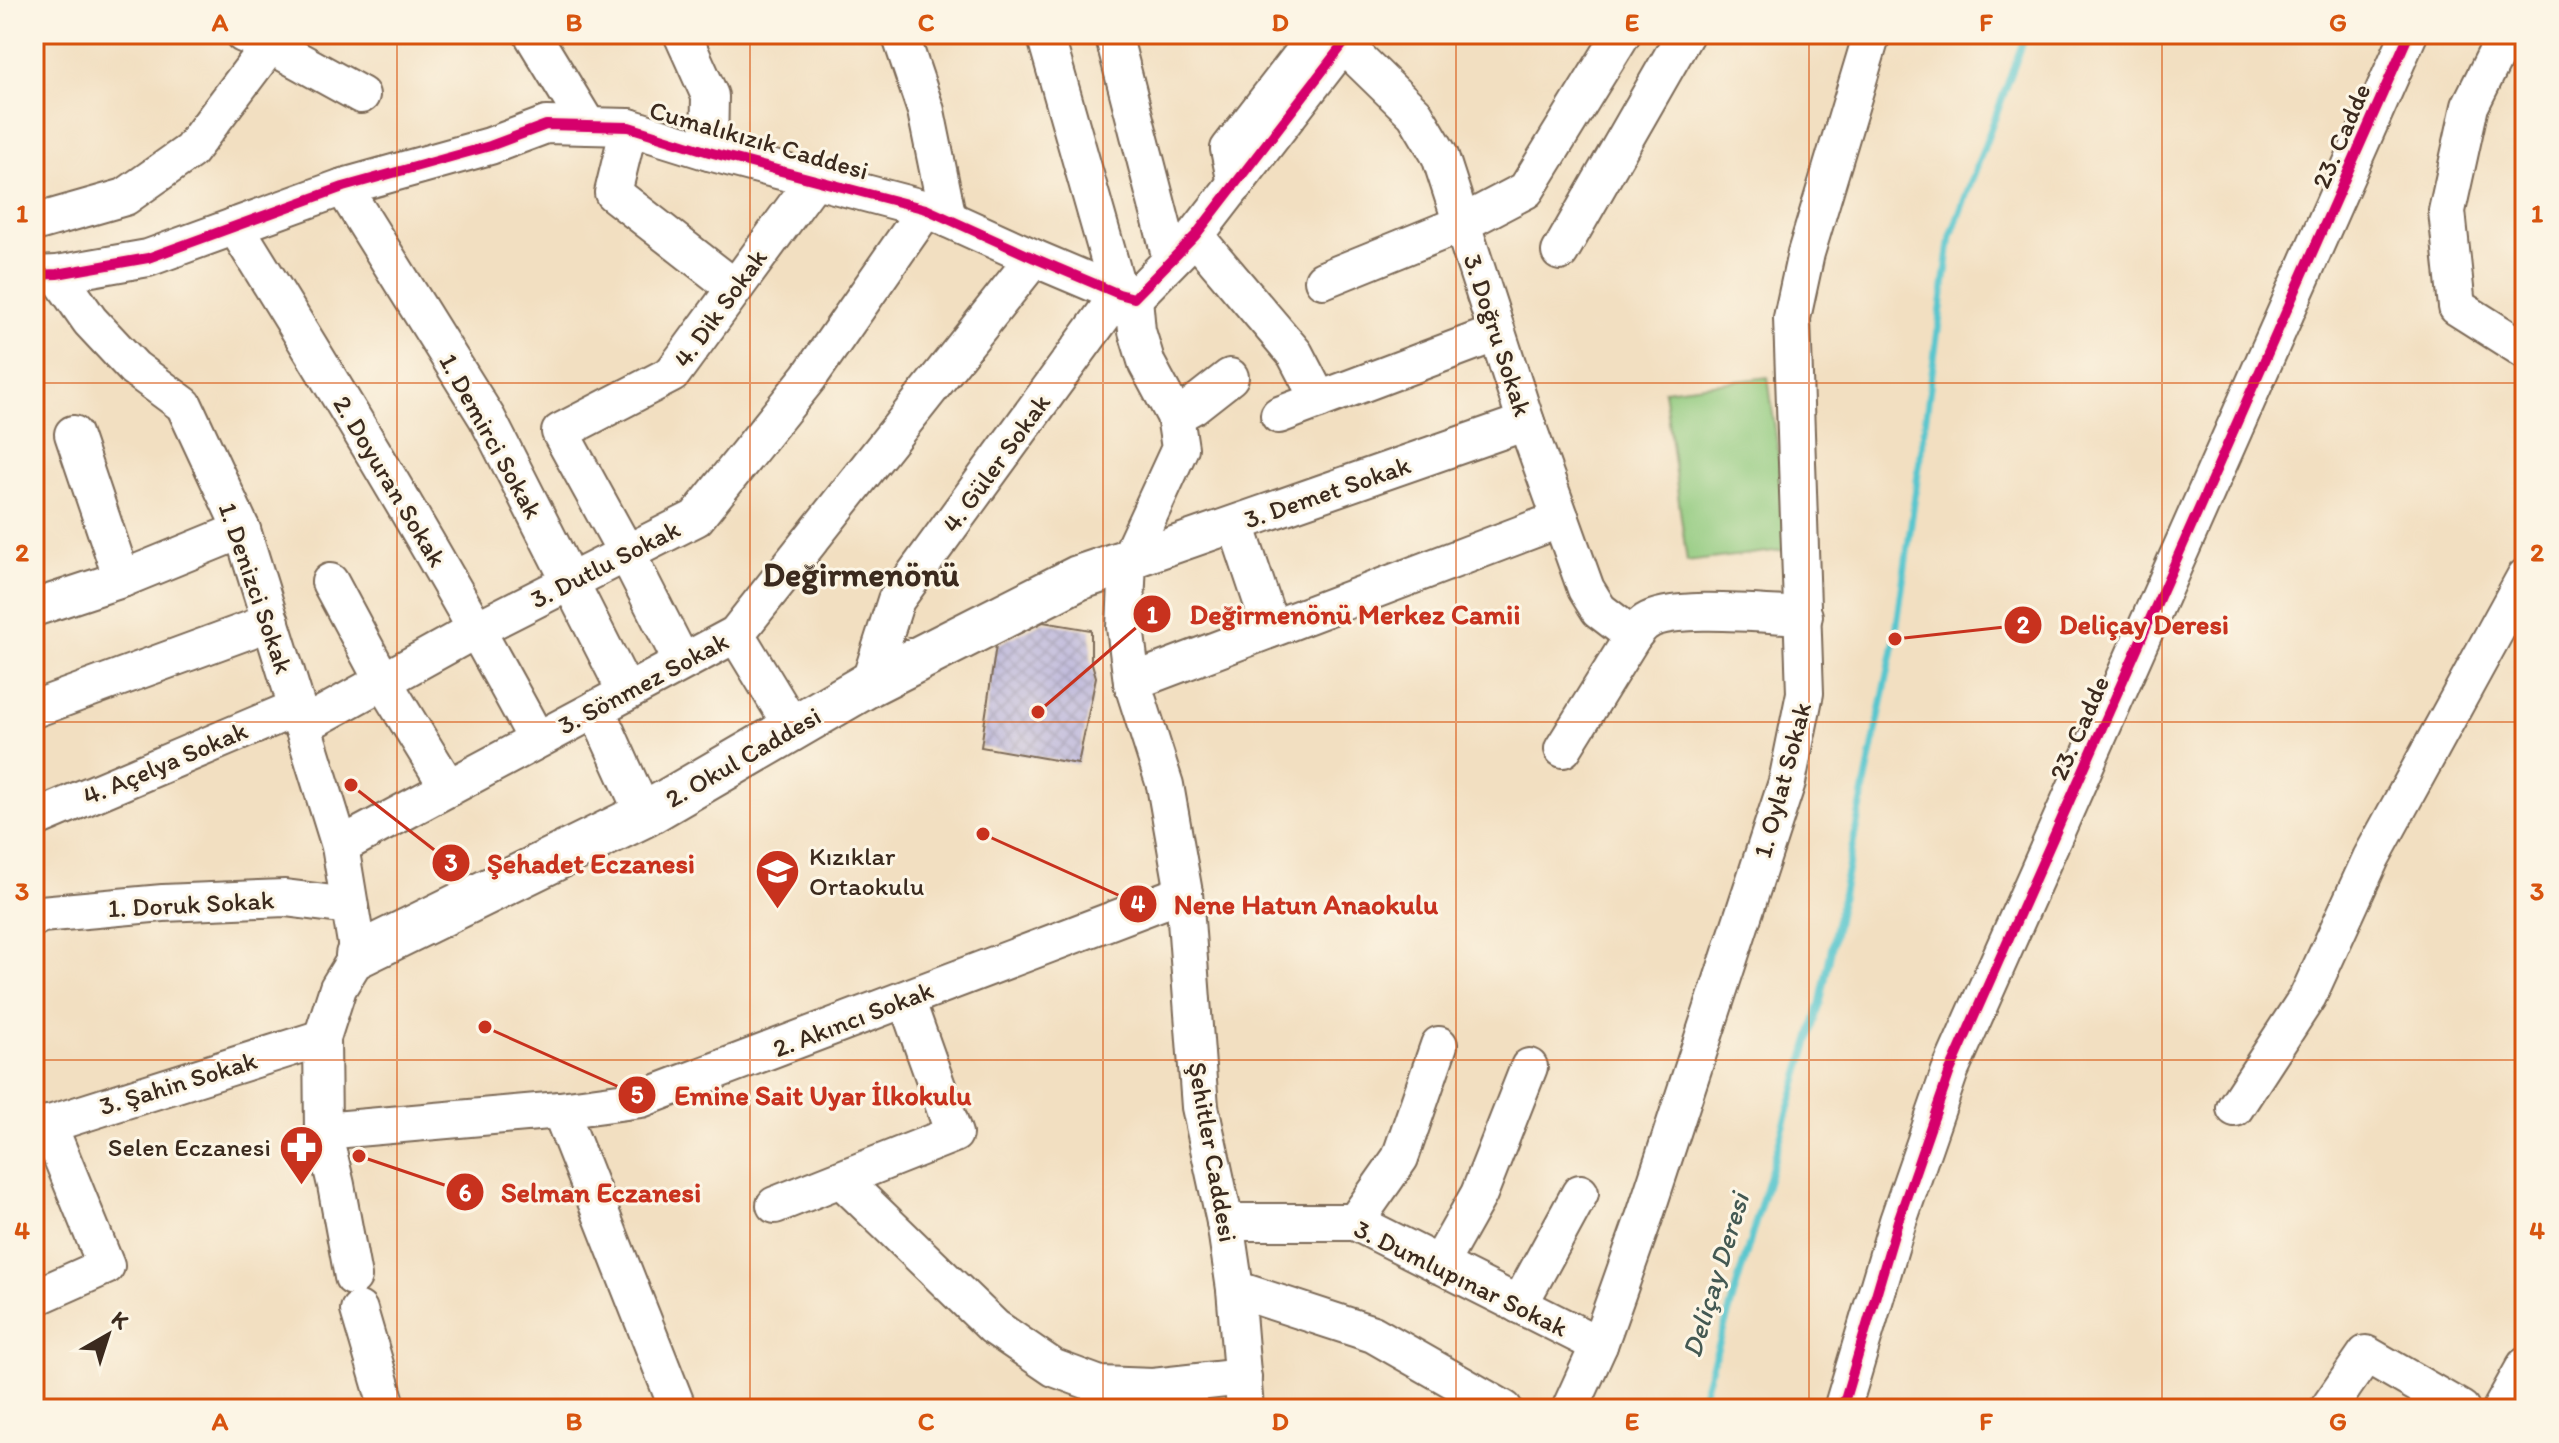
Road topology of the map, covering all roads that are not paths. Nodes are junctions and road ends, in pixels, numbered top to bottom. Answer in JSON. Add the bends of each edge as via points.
{"nodes":[{"id":1,"x":532,"y":34,"type":"edge"},
{"id":2,"x":682,"y":34,"type":"edge"},
{"id":3,"x":900,"y":34,"type":"edge"},
{"id":4,"x":1045,"y":34,"type":"edge"},
{"id":5,"x":1113,"y":34,"type":"edge"},
{"id":6,"x":1622,"y":34,"type":"edge"},
{"id":7,"x":1685,"y":34,"type":"edge"},
{"id":8,"x":1872,"y":34,"type":"edge"},
{"id":9,"x":2409,"y":34,"type":"edge"},
{"id":10,"x":2506,"y":34,"type":"edge"},
{"id":11,"x":1338,"y":38,"type":"edge"},
{"id":12,"x":257,"y":40,"type":"edge"},
{"id":13,"x":361,"y":95,"type":"dead end"},
{"id":14,"x":588,"y":126,"type":"junction"},
{"id":15,"x":629,"y":127,"type":"junction"},
{"id":16,"x":709,"y":152,"type":"junction"},
{"id":17,"x":815,"y":179,"type":"junction"},
{"id":18,"x":343,"y":187,"type":"junction"},
{"id":19,"x":937,"y":214,"type":"junction"},
{"id":20,"x":34,"y":223,"type":"edge"},
{"id":21,"x":1461,"y":224,"type":"junction"},
{"id":22,"x":235,"y":226,"type":"junction"},
{"id":23,"x":1183,"y":248,"type":"junction"},
{"id":24,"x":1560,"y":252,"type":"dead end"},
{"id":25,"x":1034,"y":258,"type":"junction"},
{"id":26,"x":46,"y":274,"type":"edge"},
{"id":27,"x":1323,"y":280,"type":"dead end"},
{"id":28,"x":735,"y":288,"type":"junction"},
{"id":29,"x":1126,"y":296,"type":"junction"},
{"id":30,"x":1497,"y":333,"type":"junction"},
{"id":31,"x":2525,"y":350,"type":"edge"},
{"id":32,"x":1230,"y":377,"type":"dead end"},
{"id":33,"x":1319,"y":400,"type":"junction"},
{"id":34,"x":1279,"y":415,"type":"dead end"},
{"id":35,"x":1175,"y":416,"type":"junction"},
{"id":36,"x":1526,"y":422,"type":"junction"},
{"id":37,"x":73,"y":434,"type":"dead end"},
{"id":38,"x":1561,"y":519,"type":"junction"},
{"id":39,"x":1236,"y":524,"type":"junction"},
{"id":40,"x":242,"y":530,"type":"junction"},
{"id":41,"x":627,"y":554,"type":"junction"},
{"id":42,"x":1128,"y":561,"type":"junction"},
{"id":43,"x":2525,"y":577,"type":"edge"},
{"id":44,"x":122,"y":579,"type":"junction"},
{"id":45,"x":569,"y":581,"type":"junction"},
{"id":46,"x":330,"y":582,"type":"dead end"},
{"id":47,"x":34,"y":608,"type":"edge"},
{"id":48,"x":1804,"y":616,"type":"junction"},
{"id":49,"x":271,"y":622,"type":"junction"},
{"id":50,"x":477,"y":629,"type":"junction"},
{"id":51,"x":1271,"y":629,"type":"junction"},
{"id":52,"x":736,"y":634,"type":"junction"},
{"id":53,"x":1633,"y":636,"type":"junction"},
{"id":54,"x":682,"y":662,"type":"junction"},
{"id":55,"x":383,"y":681,"type":"junction"},
{"id":56,"x":1132,"y":682,"type":"junction"},
{"id":57,"x":869,"y":684,"type":"junction"},
{"id":58,"x":611,"y":700,"type":"junction"},
{"id":59,"x":34,"y":709,"type":"edge"},
{"id":60,"x":299,"y":717,"type":"junction"},
{"id":61,"x":793,"y":728,"type":"junction"},
{"id":62,"x":537,"y":740,"type":"junction"},
{"id":63,"x":1563,"y":749,"type":"dead end"},
{"id":64,"x":448,"y":787,"type":"junction"},
{"id":65,"x":644,"y":815,"type":"junction"},
{"id":66,"x":34,"y":819,"type":"edge"},
{"id":67,"x":340,"y":846,"type":"junction"},
{"id":68,"x":1184,"y":893,"type":"junction"},
{"id":69,"x":349,"y":906,"type":"junction"},
{"id":70,"x":34,"y":918,"type":"edge"},
{"id":71,"x":358,"y":955,"type":"junction"},
{"id":72,"x":906,"y":999,"type":"junction"},
{"id":73,"x":322,"y":1038,"type":"junction"},
{"id":74,"x":1439,"y":1045,"type":"dead end"},
{"id":75,"x":1529,"y":1067,"type":"dead end"},
{"id":76,"x":2235,"y":1108,"type":"dead end"},
{"id":77,"x":560,"y":1110,"type":"junction"},
{"id":78,"x":41,"y":1127,"type":"edge"},
{"id":79,"x":323,"y":1131,"type":"junction"},
{"id":80,"x":842,"y":1180,"type":"junction"},
{"id":81,"x":1580,"y":1193,"type":"dead end"},
{"id":82,"x":775,"y":1205,"type":"dead end"},
{"id":83,"x":1225,"y":1222,"type":"junction"},
{"id":84,"x":1355,"y":1222,"type":"junction"},
{"id":85,"x":1439,"y":1265,"type":"junction"},
{"id":86,"x":1235,"y":1289,"type":"junction"},
{"id":87,"x":34,"y":1298,"type":"edge"},
{"id":88,"x":1519,"y":1305,"type":"junction"},
{"id":89,"x":1599,"y":1345,"type":"junction"},
{"id":90,"x":2525,"y":1366,"type":"edge"},
{"id":91,"x":1249,"y":1399,"type":"edge"},
{"id":92,"x":388,"y":1409,"type":"edge"},
{"id":93,"x":678,"y":1409,"type":"edge"},
{"id":94,"x":1504,"y":1409,"type":"edge"},
{"id":95,"x":1570,"y":1409,"type":"edge"},
{"id":96,"x":1842,"y":1409,"type":"edge"},
{"id":97,"x":2328,"y":1409,"type":"edge"},
{"id":98,"x":2461,"y":1409,"type":"edge"},
{"id":99,"x":2501,"y":1409,"type":"edge"}],
"edges":[{"from":1,"to":14,"type":"street"},
{"from":2,"to":16,"type":"street","via":[[710,96]]},
{"from":3,"to":19,"type":"street","via":[[926,111]]},
{"from":4,"to":29,"type":"street","name":"Şehitler Caddesi"},
{"from":5,"to":23,"type":"street"},
{"from":6,"to":21,"type":"street","via":[[1526,190]]},
{"from":7,"to":24,"type":"street"},
{"from":8,"to":48,"type":"street","name":"1. Oylat Sokak","via":[[1806,253],[1792,318]]},
{"from":9,"to":96,"type":"street","name":"23. Cadde","via":[[1950,1071]]},
{"from":10,"to":31,"type":"street","via":[[2470,106],[2447,211],[2457,307]]},
{"from":11,"to":21,"type":"street","name":"3. Doğru Sokak","via":[[1415,114],[1440,156]]},
{"from":11,"to":23,"type":"street","via":[[1236,184]]},
{"from":12,"to":13,"type":"street"},
{"from":12,"to":20,"type":"street","via":[[190,151],[125,197]]},
{"from":14,"to":15,"type":"street","name":"Cumalıkızık Caddesi"},
{"from":14,"to":18,"type":"street","name":"Cumalıkızık Caddesi","via":[[546,125]]},
{"from":15,"to":16,"type":"street","name":"Cumalıkızık Caddesi"},
{"from":15,"to":28,"type":"street","via":[[613,193]]},
{"from":16,"to":17,"type":"street","name":"Cumalıkızık Caddesi"},
{"from":17,"to":19,"type":"street","name":"Cumalıkızık Caddesi"},
{"from":17,"to":28,"type":"street","name":"4. Dik Sokak"},
{"from":18,"to":22,"type":"street","name":"Cumalıkızık Caddesi"},
{"from":18,"to":45,"type":"street","name":"1. Demirci Sokak","via":[[487,418]]},
{"from":19,"to":25,"type":"street","name":"Cumalıkızık Caddesi"},
{"from":19,"to":41,"type":"street","name":"3. Dutlu Sokak","via":[[696,518]]},
{"from":21,"to":27,"type":"street"},
{"from":21,"to":30,"type":"street","name":"3. Doğru Sokak"},
{"from":22,"to":26,"type":"street","name":"Cumalıkızık Caddesi","via":[[148,258]]},
{"from":22,"to":50,"type":"street","name":"2. Doyuran Sokak"},
{"from":23,"to":29,"type":"street"},
{"from":23,"to":33,"type":"street","via":[[1295,354]]},
{"from":25,"to":29,"type":"street","name":"Cumalıkızık Caddesi"},
{"from":25,"to":52,"type":"street","name":"3. Sönmez Sokak"},
{"from":26,"to":40,"type":"street","name":"1. Denizci Sokak","via":[[125,359],[184,405]]},
{"from":28,"to":41,"type":"street","name":"4. Dik Sokak","via":[[672,374],[560,432]]},
{"from":29,"to":35,"type":"street","name":"Şehitler Caddesi","via":[[1147,364]]},
{"from":29,"to":57,"type":"street","name":"4. Güler Sokak","via":[[896,600]]},
{"from":30,"to":33,"type":"street"},
{"from":30,"to":36,"type":"street","name":"3. Doğru Sokak"},
{"from":32,"to":35,"type":"street"},
{"from":33,"to":34,"type":"street"},
{"from":35,"to":42,"type":"street","name":"Şehitler Caddesi","via":[[1180,448]]},
{"from":36,"to":38,"type":"street","name":"3. Doğru Sokak"},
{"from":36,"to":39,"type":"street","name":"3. Demet Sokak"},
{"from":37,"to":44,"type":"street"},
{"from":38,"to":51,"type":"street"},
{"from":38,"to":53,"type":"street","name":"3. Doğru Sokak","via":[[1586,589],[1599,610]]},
{"from":39,"to":42,"type":"street","name":"3. Demet Sokak"},
{"from":39,"to":51,"type":"street"},
{"from":40,"to":44,"type":"street"},
{"from":40,"to":49,"type":"street","name":"1. Denizci Sokak"},
{"from":41,"to":45,"type":"street","name":"3. Dutlu Sokak"},
{"from":41,"to":54,"type":"street"},
{"from":42,"to":56,"type":"street","name":"Şehitler Caddesi","via":[[1125,627]]},
{"from":42,"to":57,"type":"main road","name":"2. Okul Caddesi","via":[[1078,578]]},
{"from":43,"to":76,"type":"street","via":[[2371,858],[2308,996]]},
{"from":44,"to":47,"type":"street"},
{"from":45,"to":50,"type":"street","name":"3. Dutlu Sokak"},
{"from":45,"to":58,"type":"street","name":"1. Demirci Sokak"},
{"from":46,"to":55,"type":"street"},
{"from":48,"to":53,"type":"street","via":[[1670,614],[1646,621]]},
{"from":48,"to":89,"type":"street","name":"1. Oylat Sokak","via":[[1805,693],[1787,782]]},
{"from":49,"to":59,"type":"street"},
{"from":49,"to":60,"type":"street","name":"1. Denizci Sokak"},
{"from":50,"to":55,"type":"street","name":"3. Dutlu Sokak"},
{"from":50,"to":62,"type":"street","name":"2. Doyuran Sokak"},
{"from":51,"to":56,"type":"street"},
{"from":52,"to":54,"type":"street","name":"3. Sönmez Sokak"},
{"from":52,"to":61,"type":"street"},
{"from":53,"to":63,"type":"street"},
{"from":54,"to":58,"type":"street","name":"3. Sönmez Sokak"},
{"from":55,"to":60,"type":"street","name":"3. Dutlu Sokak"},
{"from":55,"to":64,"type":"street"},
{"from":56,"to":68,"type":"street","name":"Şehitler Caddesi","via":[[1165,785]]},
{"from":57,"to":61,"type":"main road","name":"2. Okul Caddesi"},
{"from":58,"to":62,"type":"street","name":"3. Sönmez Sokak"},
{"from":58,"to":65,"type":"street","name":"1. Demirci Sokak"},
{"from":60,"to":66,"type":"street","name":"4. Açelya Sokak"},
{"from":60,"to":67,"type":"street","name":"1. Denizci Sokak"},
{"from":61,"to":65,"type":"main road","name":"2. Okul Caddesi"},
{"from":62,"to":64,"type":"street","name":"3. Sönmez Sokak"},
{"from":64,"to":67,"type":"street","name":"3. Sönmez Sokak"},
{"from":65,"to":71,"type":"main road","name":"2. Okul Caddesi"},
{"from":67,"to":69,"type":"street","name":"1. Denizci Sokak"},
{"from":68,"to":72,"type":"street","name":"2. Akıncı Sokak"},
{"from":68,"to":83,"type":"street","name":"Şehitler Caddesi","via":[[1200,1107]]},
{"from":69,"to":70,"type":"street","name":"1. Doruk Sokak","via":[[285,898],[163,903]]},
{"from":69,"to":71,"type":"street","name":"1. Denizci Sokak"},
{"from":71,"to":73,"type":"street","via":[[338,988]]},
{"from":72,"to":77,"type":"street","name":"2. Akıncı Sokak","via":[[641,1099]]},
{"from":72,"to":80,"type":"street","via":[[954,1134]]},
{"from":73,"to":78,"type":"street","name":"3. Şahin Sokak"},
{"from":73,"to":79,"type":"street"},
{"from":74,"to":84,"type":"street","via":[[1400,1158]]},
{"from":75,"to":85,"type":"street","via":[[1479,1194]]},
{"from":77,"to":79,"type":"street","name":"2. Akıncı Sokak"},
{"from":77,"to":93,"type":"street"},
{"from":78,"to":87,"type":"street","via":[[106,1266]]},
{"from":79,"to":92,"type":"street","via":[[356,1294]]},
{"from":80,"to":82,"type":"street"},
{"from":80,"to":91,"type":"street","via":[[994,1327],[1054,1368],[1100,1385]]},
{"from":81,"to":88,"type":"street"},
{"from":83,"to":84,"type":"street","name":"3. Dumlupınar Sokak"},
{"from":83,"to":86,"type":"street","name":"Şehitler Caddesi"},
{"from":84,"to":85,"type":"street","name":"3. Dumlupınar Sokak"},
{"from":85,"to":88,"type":"street","name":"3. Dumlupınar Sokak"},
{"from":86,"to":91,"type":"street","name":"Şehitler Caddesi"},
{"from":86,"to":94,"type":"street","via":[[1373,1334]]},
{"from":88,"to":89,"type":"street","name":"3. Dumlupınar Sokak"},
{"from":89,"to":95,"type":"street","name":"1. Oylat Sokak"},
{"from":90,"to":99,"type":"street"},
{"from":97,"to":98,"type":"street","via":[[2366,1354]]}]}
